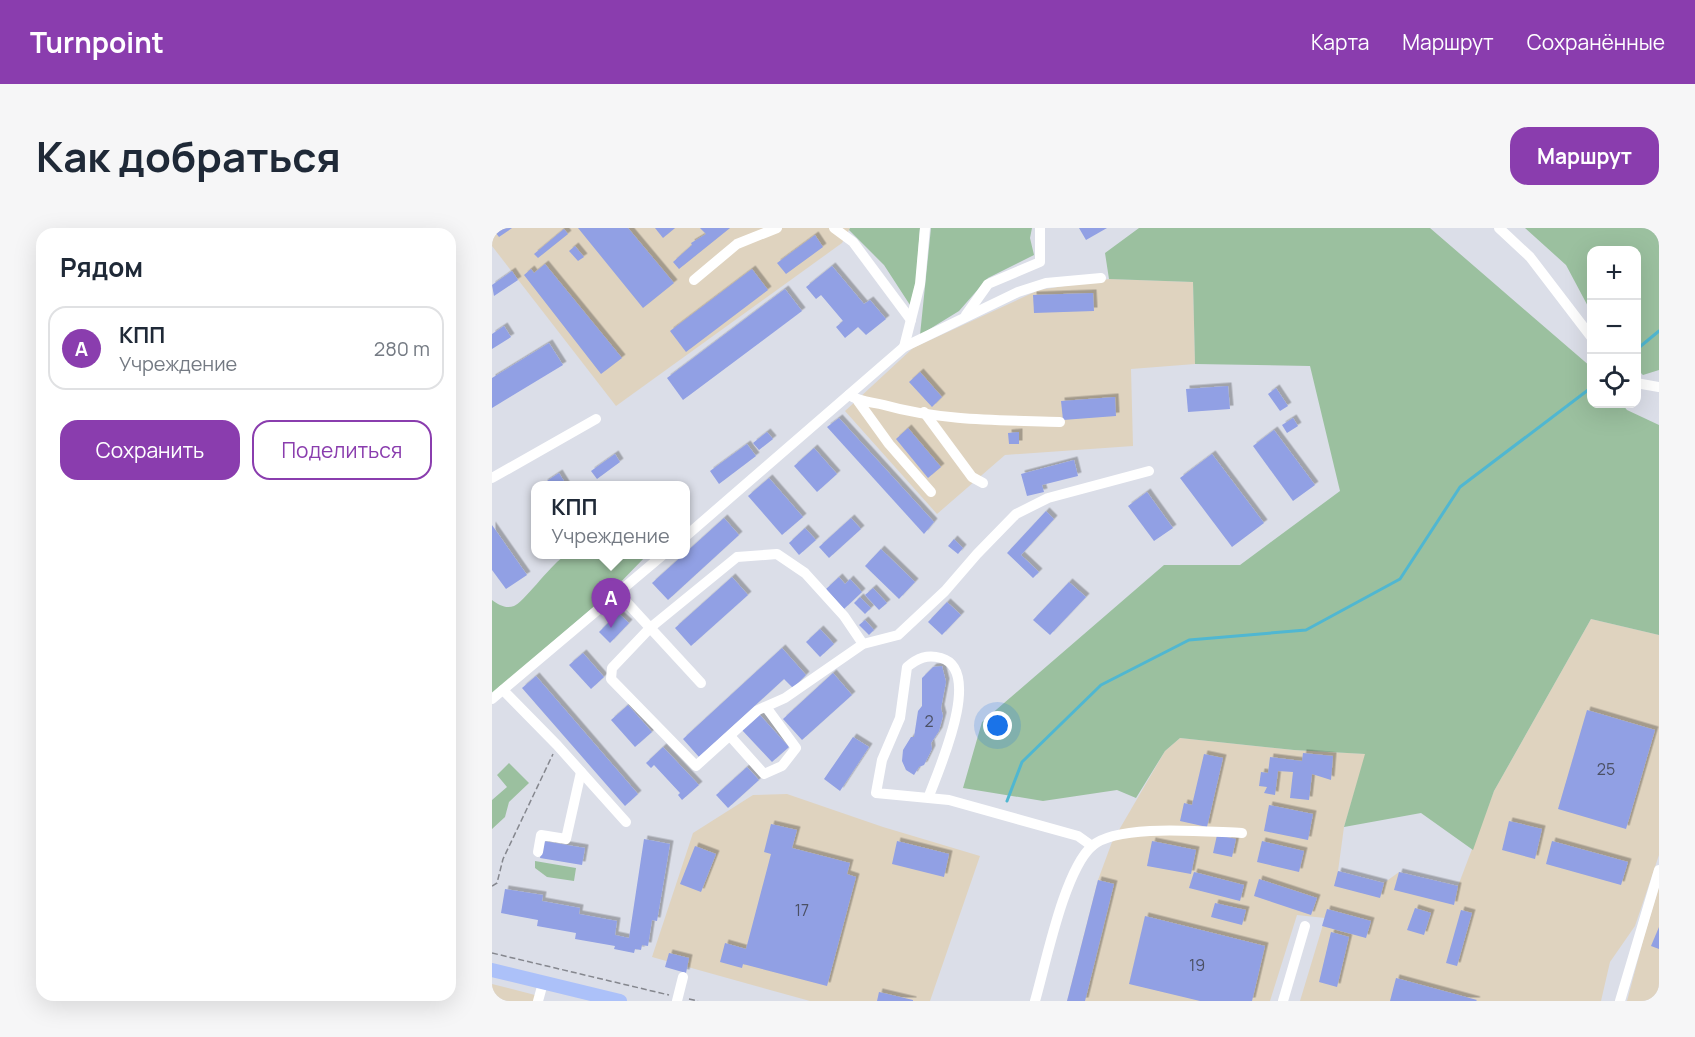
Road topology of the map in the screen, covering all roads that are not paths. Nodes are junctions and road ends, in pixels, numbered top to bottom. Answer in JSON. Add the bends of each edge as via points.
{"nodes":[{"id":1,"x":777,"y":228,"type":"edge"},
{"id":2,"x":834,"y":228,"type":"edge"},
{"id":3,"x":924,"y":228,"type":"edge"},
{"id":4,"x":1040,"y":228,"type":"edge"},
{"id":5,"x":1499,"y":228,"type":"edge"},
{"id":6,"x":1101,"y":278,"type":"dead end"},
{"id":7,"x":694,"y":280,"type":"dead end"},
{"id":8,"x":966,"y":315,"type":"junction"},
{"id":9,"x":911,"y":320,"type":"junction"},
{"id":10,"x":1587,"y":331,"type":"edge"},
{"id":11,"x":904,"y":346,"type":"junction"},
{"id":12,"x":1641,"y":384,"type":"edge"},
{"id":13,"x":1659,"y":387,"type":"edge"},
{"id":14,"x":854,"y":398,"type":"junction"},
{"id":15,"x":924,"y":412,"type":"junction"},
{"id":16,"x":596,"y":419,"type":"dead end"},
{"id":17,"x":1060,"y":422,"type":"dead end"},
{"id":18,"x":1149,"y":471,"type":"dead end"},
{"id":19,"x":492,"y":478,"type":"edge"},
{"id":20,"x":983,"y":483,"type":"dead end"},
{"id":21,"x":931,"y":492,"type":"dead end"},
{"id":22,"x":690,"y":533,"type":"edge"},
{"id":23,"x":659,"y":559,"type":"edge"},
{"id":24,"x":619,"y":594,"type":"junction"},
{"id":25,"x":650,"y":628,"type":"junction"},
{"id":26,"x":863,"y":644,"type":"junction"},
{"id":27,"x":701,"y":683,"type":"dead end"},
{"id":28,"x":503,"y":690,"type":"junction"},
{"id":29,"x":492,"y":699,"type":"edge"},
{"id":30,"x":766,"y":707,"type":"junction"},
{"id":31,"x":730,"y":736,"type":"junction"},
{"id":32,"x":581,"y":772,"type":"junction"},
{"id":33,"x":929,"y":796,"type":"junction"},
{"id":34,"x":626,"y":822,"type":"dead end"},
{"id":35,"x":1242,"y":833,"type":"dead end"},
{"id":36,"x":1092,"y":846,"type":"junction"},
{"id":37,"x":537,"y":852,"type":"dead end"},
{"id":38,"x":1659,"y":870,"type":"edge"},
{"id":39,"x":1305,"y":926,"type":"dead end"},
{"id":40,"x":492,"y":970,"type":"edge"},
{"id":41,"x":683,"y":977,"type":"dead end"},
{"id":42,"x":543,"y":983,"type":"junction"},
{"id":43,"x":678,"y":999,"type":"edge"},
{"id":44,"x":538,"y":1001,"type":"edge"},
{"id":45,"x":620,"y":1001,"type":"edge"},
{"id":46,"x":1035,"y":1001,"type":"edge"},
{"id":47,"x":1283,"y":1001,"type":"edge"},
{"id":48,"x":1620,"y":1001,"type":"edge"}],
"edges":[{"from":1,"to":7,"type":"street","via":[[737,244]]},
{"from":2,"to":9,"type":"street","via":[[859,249]]},
{"from":3,"to":9,"type":"street","via":[[920,284]]},
{"from":4,"to":8,"type":"street","via":[[1040,262],[988,284]]},
{"from":5,"to":10,"type":"street","via":[[1530,257]]},
{"from":6,"to":8,"type":"street","via":[[1046,283]]},
{"from":8,"to":11,"type":"street"},
{"from":9,"to":11,"type":"street"},
{"from":11,"to":14,"type":"street"},
{"from":12,"to":13,"type":"street"},
{"from":14,"to":15,"type":"street"},
{"from":14,"to":21,"type":"street"},
{"from":14,"to":22,"type":"street"},
{"from":15,"to":17,"type":"street"},
{"from":15,"to":20,"type":"street","via":[[972,477]]},
{"from":16,"to":19,"type":"street"},
{"from":18,"to":26,"type":"street","via":[[1048,498],[1016,514],[898,635]]},
{"from":23,"to":24,"type":"street"},
{"from":24,"to":25,"type":"street"},
{"from":24,"to":28,"type":"street"},
{"from":25,"to":26,"type":"street","via":[[737,557],[777,555],[805,573]]},
{"from":25,"to":27,"type":"street"},
{"from":25,"to":31,"type":"street","via":[[612,668],[612,680],[696,766]]},
{"from":26,"to":30,"type":"street"},
{"from":28,"to":29,"type":"street"},
{"from":28,"to":32,"type":"street"},
{"from":30,"to":31,"type":"street"},
{"from":30,"to":31,"type":"street","via":[[796,748],[782,766],[764,774]]},
{"from":32,"to":34,"type":"street"},
{"from":32,"to":37,"type":"street","via":[[566,838],[541,835]]},
{"from":33,"to":33,"type":"street","via":[[876,793],[882,760],[900,718],[907,668],[927,656],[950,662],[958,684],[954,731]]},
{"from":33,"to":36,"type":"street","via":[[1078,836]]},
{"from":35,"to":36,"type":"street","via":[[1157,830],[1112,836]]},
{"from":36,"to":46,"type":"street","via":[[1073,872]]},
{"from":38,"to":48,"type":"street"},
{"from":39,"to":47,"type":"street"},
{"from":40,"to":42,"type":"main road"},
{"from":41,"to":43,"type":"street"},
{"from":42,"to":44,"type":"street"},
{"from":42,"to":45,"type":"main road"}]}
